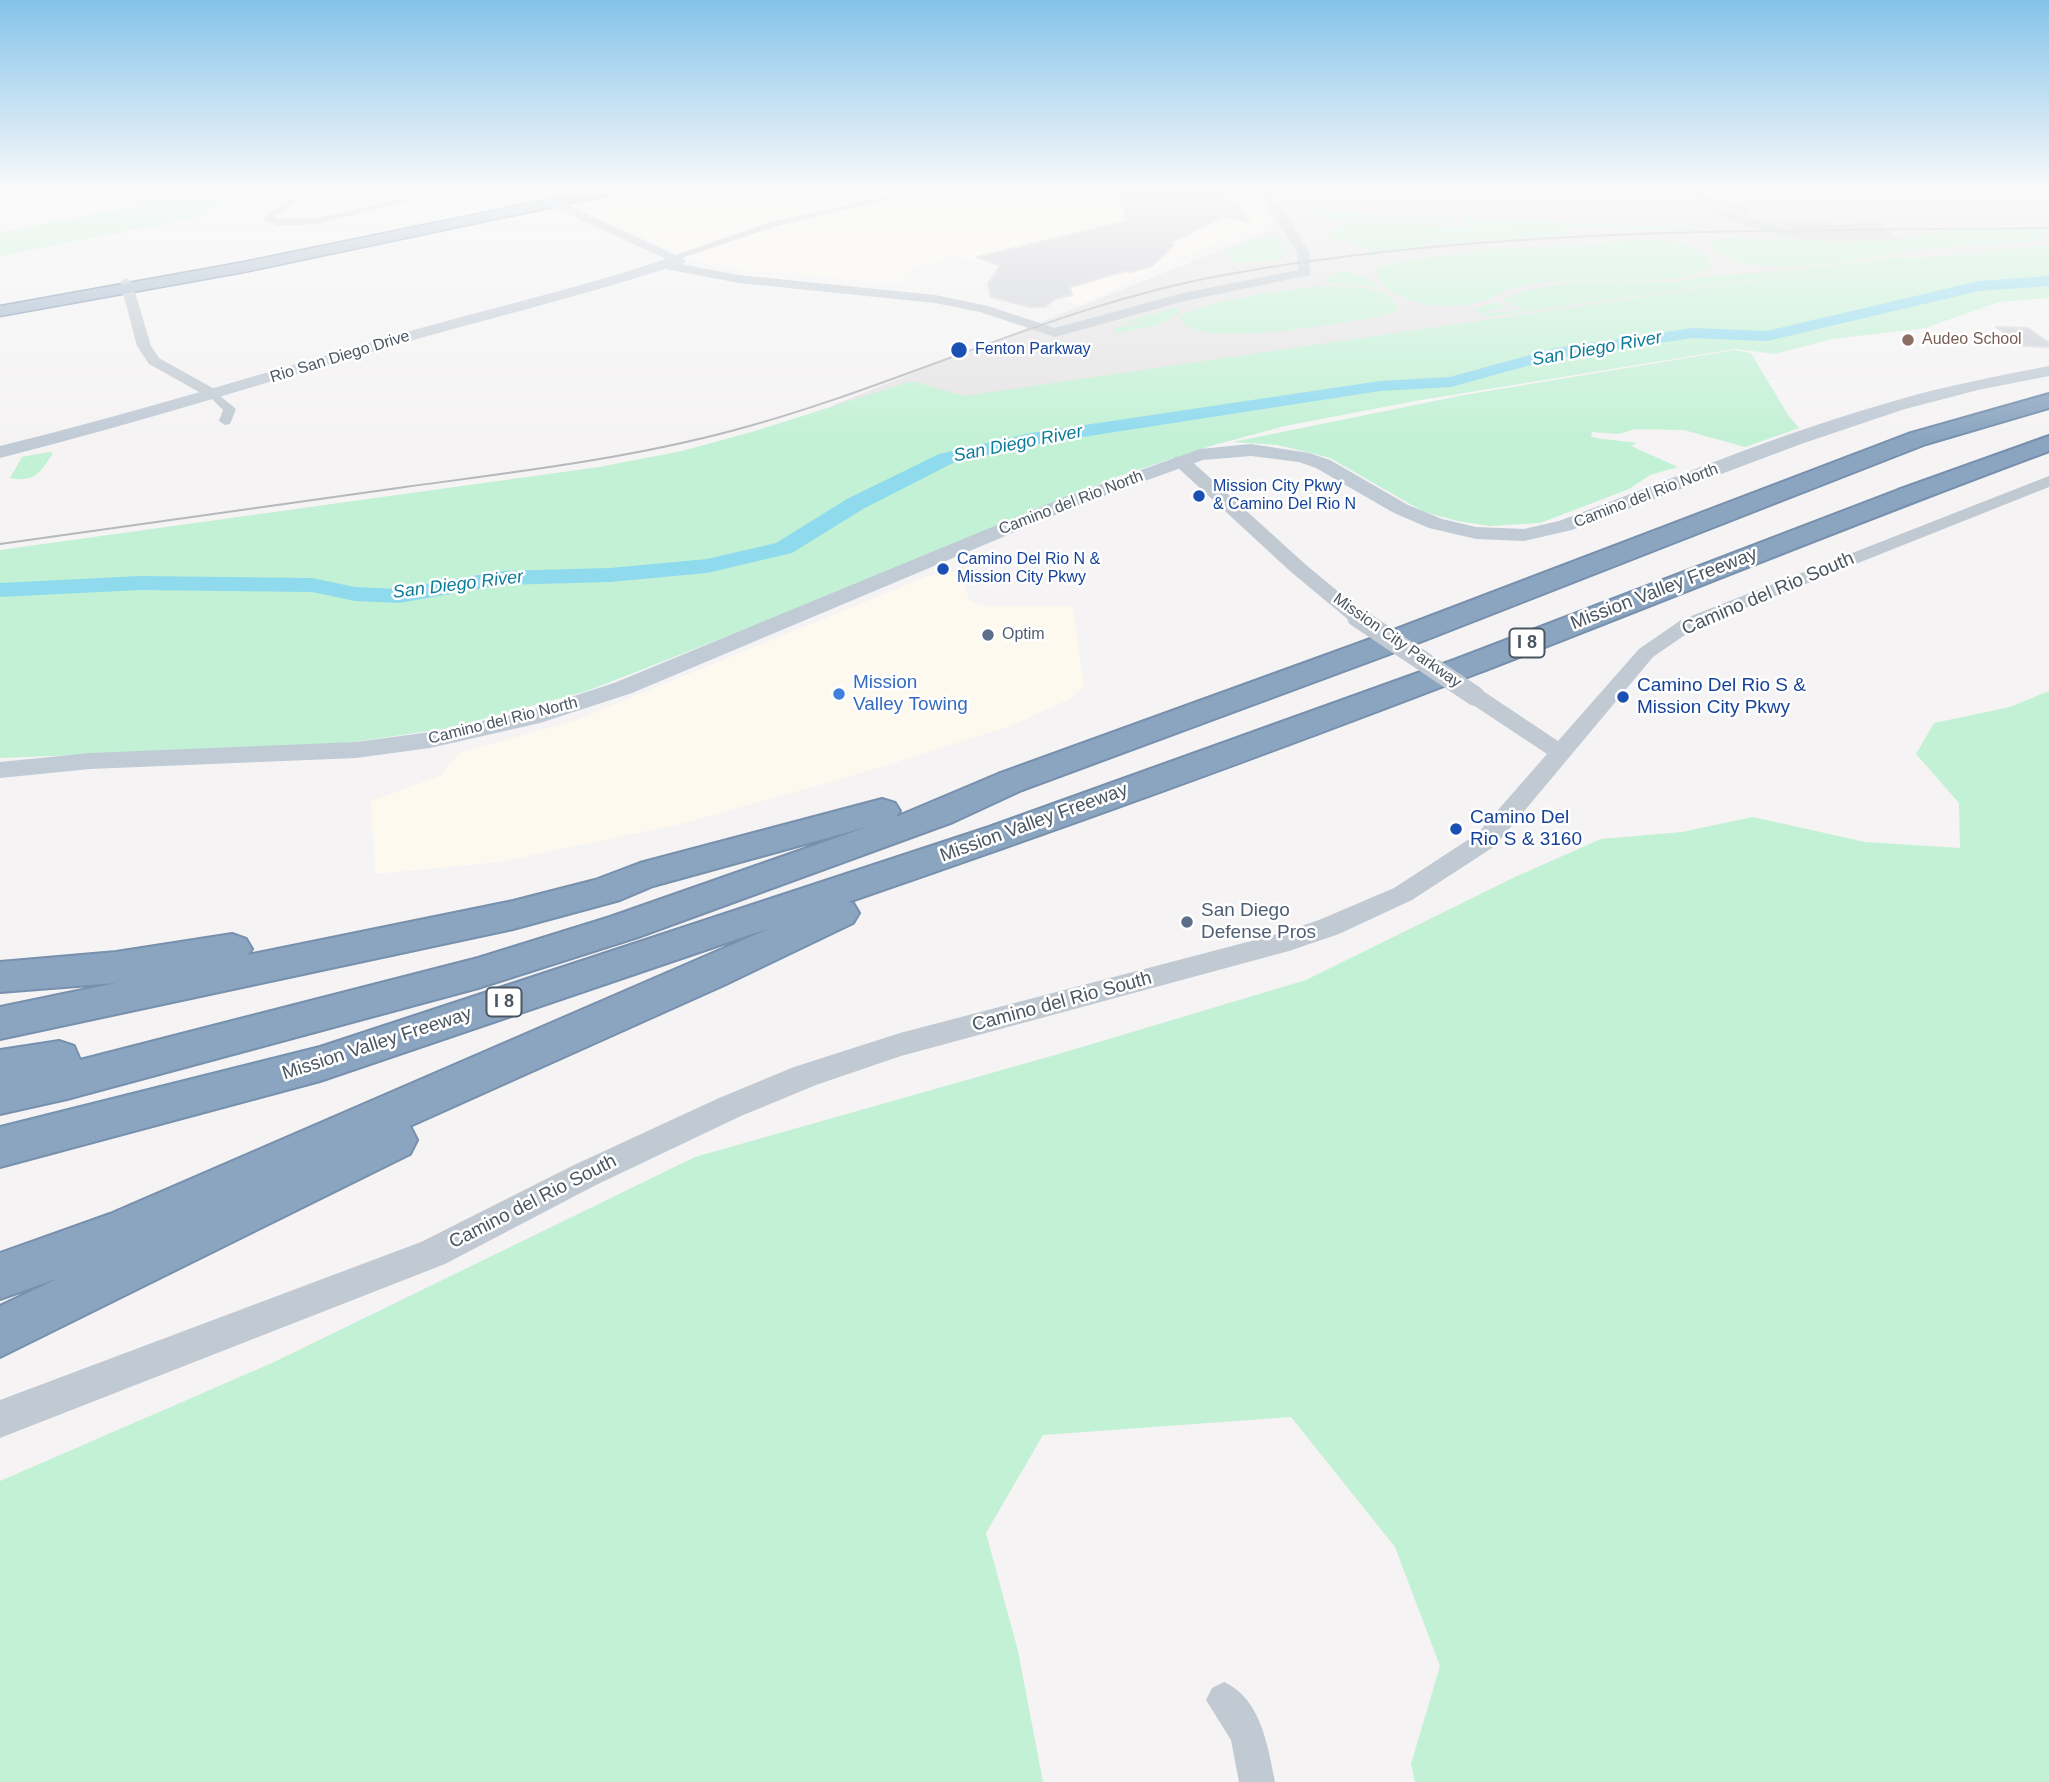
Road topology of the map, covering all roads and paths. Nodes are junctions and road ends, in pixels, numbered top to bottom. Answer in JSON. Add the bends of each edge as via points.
{"nodes":[{"id":1,"x":180,"y":274,"type":"edge"},
{"id":2,"x":623,"y":274,"type":"edge"},
{"id":3,"x":720,"y":274,"type":"edge"},
{"id":4,"x":763,"y":274,"type":"edge"},
{"id":5,"x":1294,"y":274,"type":"edge"},
{"id":6,"x":127,"y":285,"type":"junction"},
{"id":7,"x":0,"y":305,"type":"edge"},
{"id":8,"x":0,"y":311,"type":"edge"},
{"id":9,"x":1002,"y":316,"type":"junction"},
{"id":10,"x":1024,"y":318,"type":"junction"},
{"id":11,"x":1065,"y":331,"type":"junction"},
{"id":12,"x":2049,"y":371,"type":"edge"},
{"id":13,"x":209,"y":392,"type":"junction"},
{"id":14,"x":2049,"y":401,"type":"edge"},
{"id":15,"x":225,"y":421,"type":"dead end"},
{"id":16,"x":2049,"y":443,"type":"edge"},
{"id":17,"x":0,"y":445,"type":"edge"},
{"id":18,"x":0,"y":452,"type":"edge"},
{"id":19,"x":1181,"y":461,"type":"junction"},
{"id":20,"x":2047,"y":483,"type":"edge"},
{"id":21,"x":1560,"y":752,"type":"junction"},
{"id":22,"x":0,"y":770,"type":"edge"},
{"id":23,"x":1010,"y":782,"type":"junction"},
{"id":24,"x":1002,"y":836,"type":"junction"},
{"id":25,"x":186,"y":971,"type":"junction"},
{"id":26,"x":0,"y":977,"type":"edge"},
{"id":27,"x":0,"y":1023,"type":"edge"},
{"id":28,"x":203,"y":1044,"type":"junction"},
{"id":29,"x":0,"y":1068,"type":"edge"},
{"id":30,"x":0,"y":1096,"type":"edge"},
{"id":31,"x":0,"y":1147,"type":"edge"},
{"id":32,"x":127,"y":1250,"type":"junction"},
{"id":33,"x":0,"y":1276,"type":"edge"},
{"id":34,"x":0,"y":1332,"type":"edge"},
{"id":35,"x":0,"y":1419,"type":"edge"},
{"id":36,"x":1224,"y":1700,"type":"dead end"},
{"id":37,"x":1257,"y":1782,"type":"edge"}],
"edges":[{"from":1,"to":6,"type":"highway"},
{"from":2,"to":13,"type":"main road","name":"Rio San Diego Drive"},
{"from":3,"to":9,"type":"street","via":[[935,299]]},
{"from":4,"to":10,"type":"street","via":[[912,289],[973,301]]},
{"from":5,"to":11,"type":"street","via":[[1183,297]]},
{"from":6,"to":7,"type":"highway"},
{"from":6,"to":8,"type":"highway"},
{"from":6,"to":13,"type":"street","via":[[144,346],[154,361]]},
{"from":9,"to":10,"type":"street"},
{"from":9,"to":11,"type":"street","via":[[1048,332]]},
{"from":10,"to":11,"type":"street"},
{"from":12,"to":19,"type":"main road","name":"Camino del Rio North","via":[[1899,405],[1566,526],[1524,535],[1476,533],[1436,524],[1323,464],[1283,453],[1232,450]]},
{"from":13,"to":15,"type":"street","via":[[230,409]]},
{"from":13,"to":17,"type":"main road","name":"Rio San Diego Drive"},
{"from":13,"to":18,"type":"main road","name":"Rio San Diego Drive"},
{"from":14,"to":23,"type":"highway","name":"Mission Valley Freeway","number":"I 8","via":[[1917,439],[1364,653]]},
{"from":16,"to":24,"type":"highway","name":"Mission Valley Freeway","number":"I 8","via":[[1465,667]]},
{"from":19,"to":21,"type":"street","name":"Mission City Parkway","bridge":true,"via":[[1357,617]]},
{"from":19,"to":22,"type":"main road","name":"Camino del Rio North","via":[[1049,510],[669,670],[531,718],[442,738],[356,750],[90,761]]},
{"from":20,"to":21,"type":"street","name":"Camino del Rio South","via":[[1688,624],[1646,653]]},
{"from":21,"to":35,"type":"street","name":"Camino del Rio South","via":[[1486,840],[1404,894],[1329,928],[900,1045],[805,1076],[584,1175],[433,1253]]},
{"from":23,"to":25,"type":"highway","via":[[924,800],[513,915]]},
{"from":23,"to":28,"type":"highway","name":"Mission Valley Freeway","number":"I 8","via":[[928,819],[624,927],[478,973]]},
{"from":24,"to":31,"type":"highway","name":"Mission Valley Freeway","number":"I 8","via":[[320,1064]]},
{"from":24,"to":32,"type":"highway","via":[[709,974],[426,1124]]},
{"from":25,"to":26,"type":"highway","via":[[121,968]]},
{"from":25,"to":27,"type":"highway"},
{"from":28,"to":29,"type":"highway","via":[[136,1044]]},
{"from":28,"to":30,"type":"highway","name":"Mission Valley Freeway","number":"I 8"},
{"from":32,"to":33,"type":"highway"},
{"from":32,"to":34,"type":"highway"},
{"from":36,"to":37,"type":"street","via":[[1247,1733]]}]}
